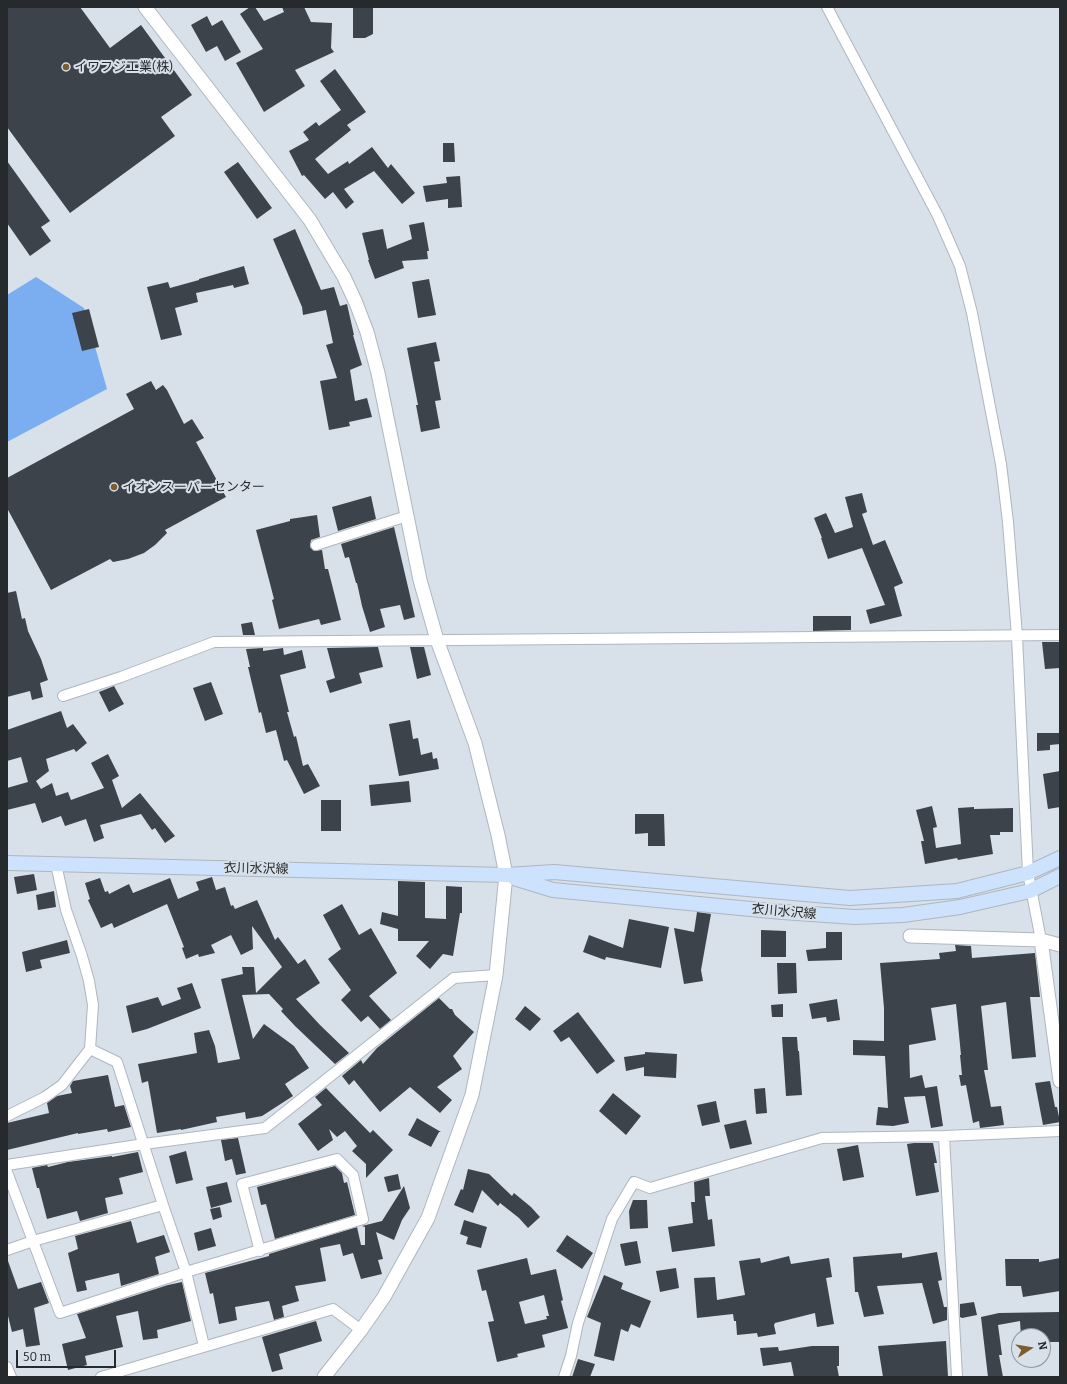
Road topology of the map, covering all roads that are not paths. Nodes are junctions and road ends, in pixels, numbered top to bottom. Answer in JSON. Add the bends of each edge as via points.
{"nodes":[{"id":1,"x":145,"y":7,"type":"edge"},
{"id":2,"x":827,"y":7,"type":"edge"},
{"id":3,"x":407,"y":516,"type":"junction"},
{"id":4,"x":316,"y":544,"type":"dead end"},
{"id":5,"x":1060,"y":635,"type":"edge"},
{"id":6,"x":1017,"y":636,"type":"junction"},
{"id":7,"x":437,"y":640,"type":"junction"},
{"id":8,"x":63,"y":696,"type":"dead end"},
{"id":9,"x":1060,"y":858,"type":"edge"},
{"id":10,"x":7,"y":863,"type":"edge"},
{"id":11,"x":56,"y":864,"type":"junction"},
{"id":12,"x":1028,"y":873,"type":"junction"},
{"id":13,"x":506,"y":875,"type":"junction"},
{"id":14,"x":1060,"y":876,"type":"edge"},
{"id":15,"x":1030,"y":891,"type":"junction"},
{"id":16,"x":910,"y":936,"type":"dead end"},
{"id":17,"x":1041,"y":940,"type":"junction"},
{"id":18,"x":1060,"y":945,"type":"edge"},
{"id":19,"x":496,"y":975,"type":"junction"},
{"id":20,"x":90,"y":1049,"type":"junction"},
{"id":21,"x":1060,"y":1081,"type":"edge"},
{"id":22,"x":7,"y":1116,"type":"edge"},
{"id":23,"x":1060,"y":1131,"type":"edge"},
{"id":24,"x":944,"y":1136,"type":"junction"},
{"id":25,"x":144,"y":1144,"type":"junction"},
{"id":26,"x":7,"y":1166,"type":"edge"},
{"id":27,"x":7,"y":1172,"type":"edge"},
{"id":28,"x":163,"y":1205,"type":"junction"},
{"id":29,"x":33,"y":1241,"type":"junction"},
{"id":30,"x":7,"y":1250,"type":"edge"},
{"id":31,"x":260,"y":1251,"type":"junction"},
{"id":32,"x":186,"y":1272,"type":"junction"},
{"id":33,"x":361,"y":1330,"type":"junction"},
{"id":34,"x":204,"y":1346,"type":"junction"},
{"id":35,"x":7,"y":1367,"type":"edge"},
{"id":36,"x":11,"y":1377,"type":"edge"},
{"id":37,"x":101,"y":1377,"type":"edge"},
{"id":38,"x":324,"y":1377,"type":"edge"},
{"id":39,"x":564,"y":1377,"type":"edge"},
{"id":40,"x":957,"y":1377,"type":"edge"}],
"edges":[{"from":1,"to":3,"type":"street","via":[[310,220],[344,277],[367,332],[378,373]]},
{"from":2,"to":6,"type":"street","via":[[938,216],[960,266],[972,313],[1001,464]]},
{"from":3,"to":4,"type":"street"},
{"from":3,"to":7,"type":"street","via":[[420,580]]},
{"from":5,"to":6,"type":"street"},
{"from":6,"to":7,"type":"street"},
{"from":6,"to":12,"type":"street"},
{"from":7,"to":8,"type":"street","via":[[214,642]]},
{"from":7,"to":13,"type":"street","via":[[475,744]]},
{"from":9,"to":12,"type":"main road","name":"衣川水沢線"},
{"from":10,"to":11,"type":"main road","name":"衣川水沢線"},
{"from":11,"to":13,"type":"main road","name":"衣川水沢線"},
{"from":11,"to":20,"type":"street","via":[[66,910],[89,982],[92,1005]]},
{"from":12,"to":13,"type":"main road","name":"衣川水沢線","via":[[957,891],[850,898],[554,872]]},
{"from":12,"to":15,"type":"street"},
{"from":13,"to":15,"type":"main road","name":"衣川水沢線","via":[[553,890],[855,917],[903,915],[960,907]]},
{"from":13,"to":19,"type":"street"},
{"from":14,"to":15,"type":"main road","name":"衣川水沢線"},
{"from":15,"to":17,"type":"street"},
{"from":16,"to":17,"type":"street"},
{"from":17,"to":18,"type":"street"},
{"from":17,"to":21,"type":"street"},
{"from":19,"to":25,"type":"street","via":[[454,978],[265,1128]]},
{"from":19,"to":33,"type":"street","via":[[472,1095],[431,1211],[384,1297]]},
{"from":20,"to":22,"type":"street","via":[[62,1085],[45,1097]]},
{"from":20,"to":25,"type":"street","via":[[117,1062]]},
{"from":23,"to":24,"type":"street"},
{"from":24,"to":39,"type":"street","via":[[822,1138],[650,1188],[634,1182],[612,1219],[578,1323]]},
{"from":24,"to":40,"type":"street"},
{"from":25,"to":26,"type":"street"},
{"from":25,"to":28,"type":"street"},
{"from":27,"to":29,"type":"street"},
{"from":28,"to":29,"type":"street"},
{"from":28,"to":32,"type":"street"},
{"from":29,"to":30,"type":"street"},
{"from":29,"to":32,"type":"street","via":[[60,1313]]},
{"from":31,"to":31,"type":"street","via":[[363,1219],[353,1175],[337,1159],[242,1184]]},
{"from":31,"to":32,"type":"street"},
{"from":32,"to":34,"type":"street"},
{"from":33,"to":34,"type":"street","via":[[333,1309]]},
{"from":33,"to":38,"type":"street"},
{"from":34,"to":37,"type":"street"},
{"from":35,"to":36,"type":"street"}]}
